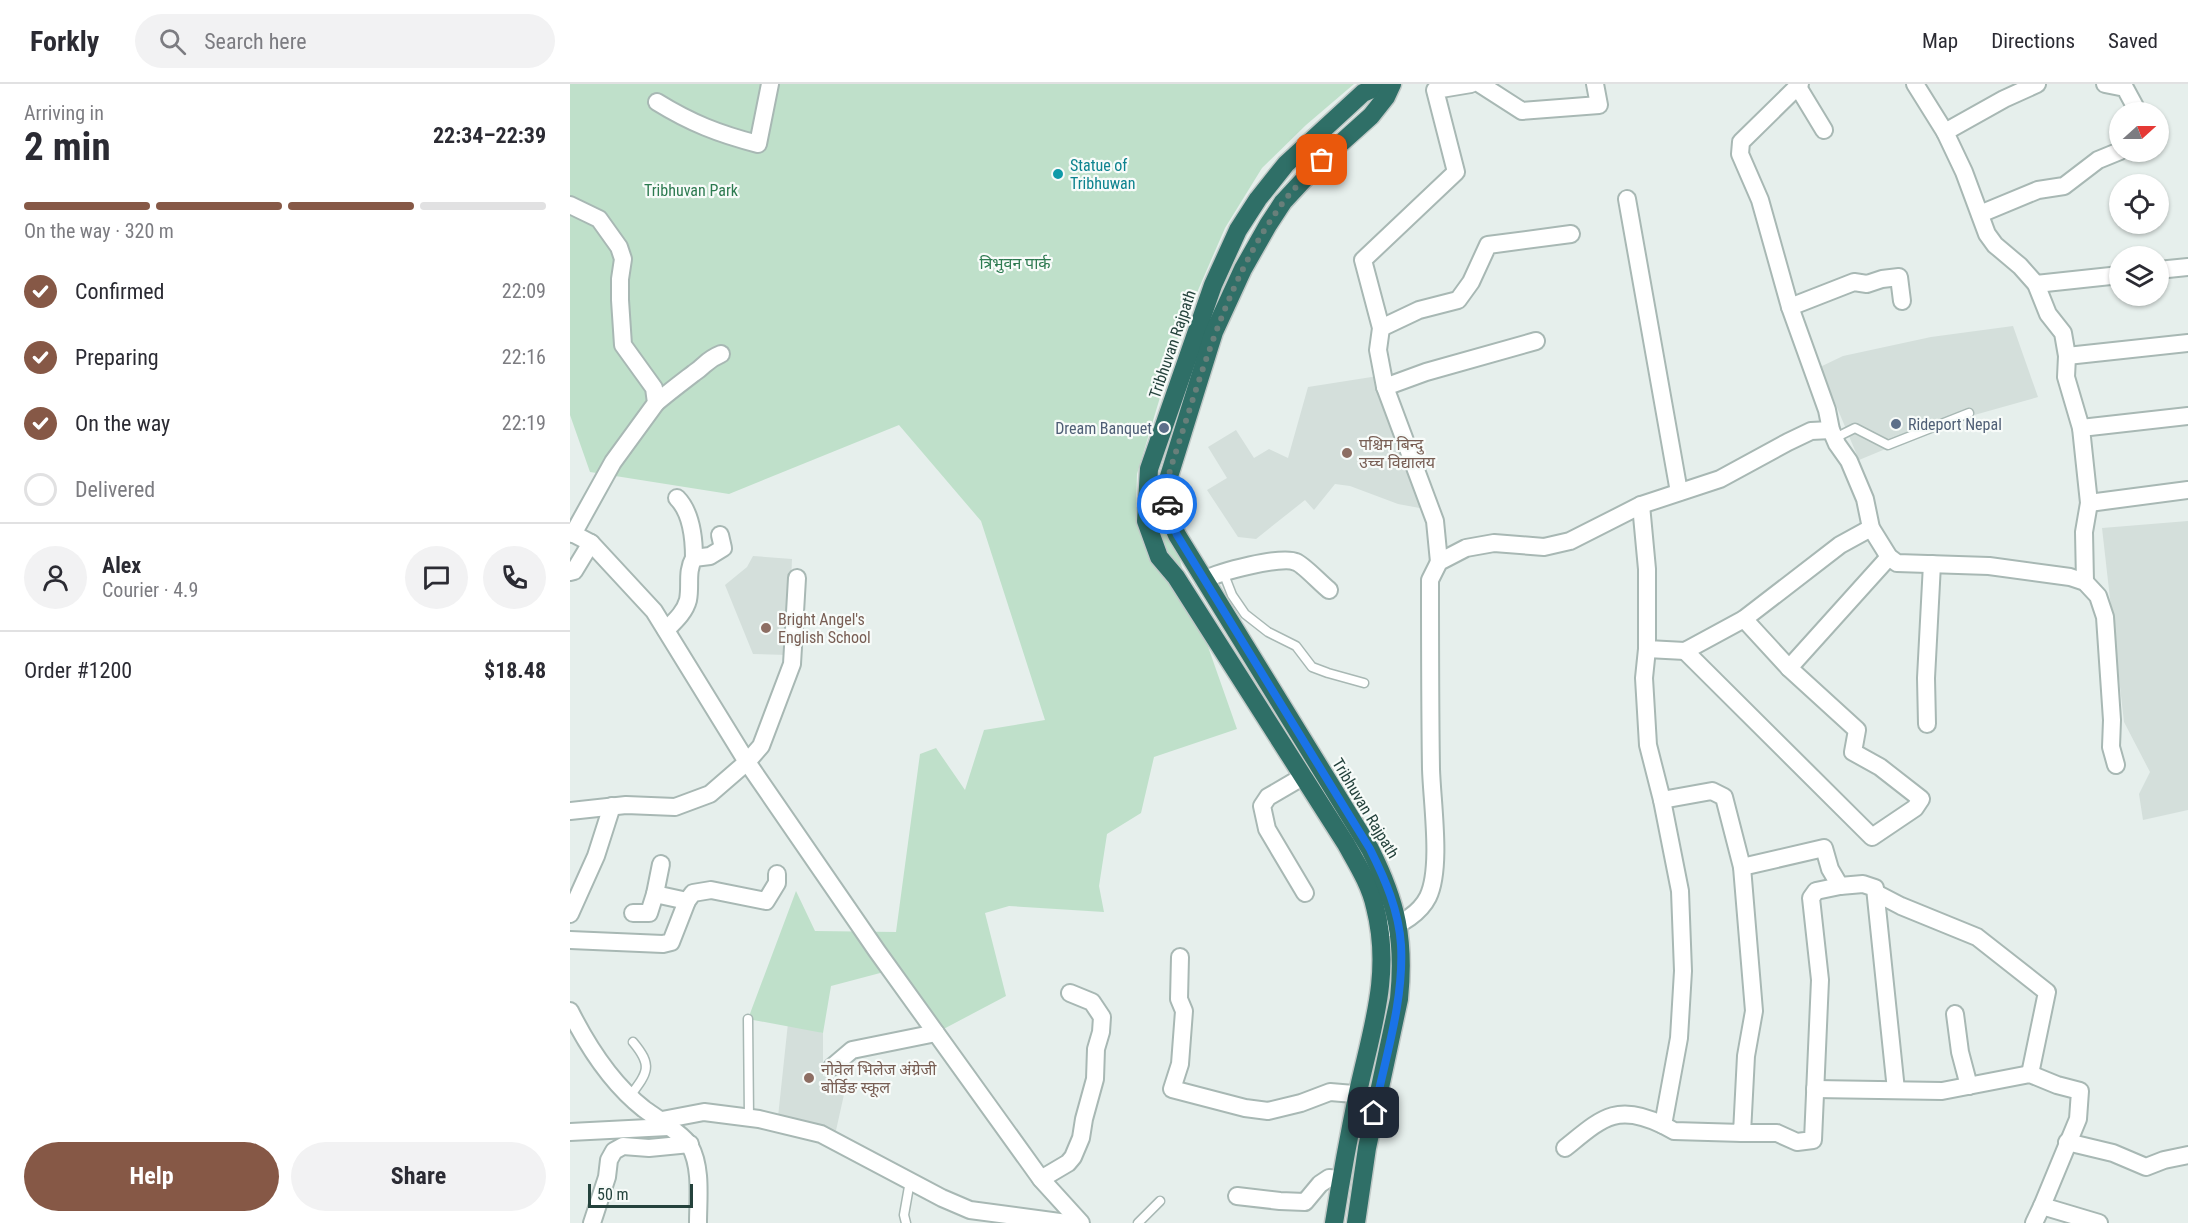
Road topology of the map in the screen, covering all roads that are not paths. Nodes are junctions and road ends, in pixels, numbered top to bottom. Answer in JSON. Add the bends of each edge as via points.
{"nodes":[{"id":1,"x":770,"y":84,"type":"edge"},
{"id":2,"x":1383,"y":84,"type":"edge"},
{"id":3,"x":1392,"y":84,"type":"edge"},
{"id":4,"x":1471,"y":84,"type":"edge"},
{"id":5,"x":1480,"y":84,"type":"edge"},
{"id":6,"x":1595,"y":84,"type":"edge"},
{"id":7,"x":1915,"y":84,"type":"edge"},
{"id":8,"x":2037,"y":84,"type":"edge"},
{"id":9,"x":2105,"y":84,"type":"edge"},
{"id":10,"x":1799,"y":86,"type":"edge"},
{"id":11,"x":657,"y":102,"type":"dead end"},
{"id":12,"x":2133,"y":102,"type":"edge"},
{"id":13,"x":1824,"y":130,"type":"dead end"},
{"id":14,"x":1945,"y":132,"type":"junction"},
{"id":15,"x":2109,"y":156,"type":"edge"},
{"id":16,"x":1627,"y":199,"type":"dead end"},
{"id":17,"x":570,"y":205,"type":"edge"},
{"id":18,"x":1980,"y":213,"type":"junction"},
{"id":19,"x":1570,"y":234,"type":"dead end"},
{"id":20,"x":1225,"y":259,"type":"junction"},
{"id":21,"x":2188,"y":267,"type":"edge"},
{"id":22,"x":1243,"y":269,"type":"junction"},
{"id":23,"x":2169,"y":269,"type":"edge"},
{"id":24,"x":2109,"y":275,"type":"edge"},
{"id":25,"x":2036,"y":284,"type":"junction"},
{"id":26,"x":1902,"y":301,"type":"dead end"},
{"id":27,"x":1790,"y":307,"type":"junction"},
{"id":28,"x":1381,"y":328,"type":"junction"},
{"id":29,"x":1536,"y":341,"type":"dead end"},
{"id":30,"x":2188,"y":342,"type":"edge"},
{"id":31,"x":721,"y":354,"type":"dead end"},
{"id":32,"x":2067,"y":356,"type":"junction"},
{"id":33,"x":1385,"y":387,"type":"junction"},
{"id":34,"x":657,"y":403,"type":"junction"},
{"id":35,"x":1969,"y":413,"type":"dead end"},
{"id":36,"x":2188,"y":416,"type":"edge"},
{"id":37,"x":2081,"y":429,"type":"junction"},
{"id":38,"x":1833,"y":434,"type":"junction"},
{"id":39,"x":2188,"y":490,"type":"edge"},
{"id":40,"x":1679,"y":492,"type":"junction"},
{"id":41,"x":677,"y":498,"type":"dead end"},
{"id":42,"x":2089,"y":503,"type":"junction"},
{"id":43,"x":1641,"y":505,"type":"junction"},
{"id":44,"x":1871,"y":528,"type":"junction"},
{"id":45,"x":572,"y":533,"type":"edge"},
{"id":46,"x":720,"y":535,"type":"dead end"},
{"id":47,"x":591,"y":543,"type":"junction"},
{"id":48,"x":1889,"y":557,"type":"junction"},
{"id":49,"x":694,"y":558,"type":"junction"},
{"id":50,"x":1438,"y":562,"type":"junction"},
{"id":51,"x":1932,"y":564,"type":"junction"},
{"id":52,"x":570,"y":572,"type":"edge"},
{"id":53,"x":1223,"y":572,"type":"junction"},
{"id":54,"x":797,"y":578,"type":"dead end"},
{"id":55,"x":1204,"y":580,"type":"junction"},
{"id":56,"x":2085,"y":582,"type":"junction"},
{"id":57,"x":1329,"y":590,"type":"dead end"},
{"id":58,"x":1744,"y":618,"type":"junction"},
{"id":59,"x":666,"y":630,"type":"junction"},
{"id":60,"x":1647,"y":649,"type":"junction"},
{"id":61,"x":1685,"y":651,"type":"junction"},
{"id":62,"x":1789,"y":668,"type":"junction"},
{"id":63,"x":1364,"y":682,"type":"dead end"},
{"id":64,"x":1927,"y":724,"type":"dead end"},
{"id":65,"x":747,"y":762,"type":"junction"},
{"id":66,"x":2116,"y":765,"type":"dead end"},
{"id":67,"x":1304,"y":776,"type":"junction"},
{"id":68,"x":1662,"y":800,"type":"junction"},
{"id":69,"x":612,"y":806,"type":"junction"},
{"id":70,"x":570,"y":811,"type":"edge"},
{"id":71,"x":661,"y":864,"type":"dead end"},
{"id":72,"x":1742,"y":867,"type":"junction"},
{"id":73,"x":777,"y":874,"type":"dead end"},
{"id":74,"x":1840,"y":886,"type":"junction"},
{"id":75,"x":1305,"y":892,"type":"dead end"},
{"id":76,"x":1876,"y":893,"type":"junction"},
{"id":77,"x":655,"y":894,"type":"junction"},
{"id":78,"x":687,"y":901,"type":"junction"},
{"id":79,"x":633,"y":913,"type":"dead end"},
{"id":80,"x":570,"y":914,"type":"edge"},
{"id":81,"x":1398,"y":926,"type":"junction"},
{"id":82,"x":1380,"y":931,"type":"junction"},
{"id":83,"x":570,"y":940,"type":"edge"},
{"id":84,"x":1180,"y":957,"type":"dead end"},
{"id":85,"x":1070,"y":993,"type":"dead end"},
{"id":86,"x":570,"y":1011,"type":"edge"},
{"id":87,"x":1955,"y":1014,"type":"dead end"},
{"id":88,"x":748,"y":1019,"type":"dead end"},
{"id":89,"x":936,"y":1033,"type":"junction"},
{"id":90,"x":633,"y":1042,"type":"dead end"},
{"id":91,"x":832,"y":1067,"type":"dead end"},
{"id":92,"x":2030,"y":1074,"type":"junction"},
{"id":93,"x":1969,"y":1086,"type":"junction"},
{"id":94,"x":1815,"y":1089,"type":"junction"},
{"id":95,"x":1896,"y":1090,"type":"junction"},
{"id":96,"x":1358,"y":1093,"type":"junction"},
{"id":97,"x":630,"y":1096,"type":"junction"},
{"id":98,"x":1378,"y":1096,"type":"junction"},
{"id":99,"x":749,"y":1118,"type":"junction"},
{"id":100,"x":665,"y":1123,"type":"junction"},
{"id":101,"x":1662,"y":1125,"type":"junction"},
{"id":102,"x":570,"y":1132,"type":"edge"},
{"id":103,"x":1742,"y":1133,"type":"junction"},
{"id":104,"x":2067,"y":1142,"type":"junction"},
{"id":105,"x":690,"y":1144,"type":"junction"},
{"id":106,"x":1565,"y":1148,"type":"dead end"},
{"id":107,"x":2188,"y":1155,"type":"edge"},
{"id":108,"x":1041,"y":1179,"type":"junction"},
{"id":109,"x":1341,"y":1179,"type":"junction"},
{"id":110,"x":910,"y":1181,"type":"junction"},
{"id":111,"x":1237,"y":1196,"type":"dead end"},
{"id":112,"x":1160,"y":1201,"type":"dead end"},
{"id":113,"x":2042,"y":1206,"type":"junction"},
{"id":114,"x":592,"y":1223,"type":"edge"},
{"id":115,"x":698,"y":1223,"type":"edge"},
{"id":116,"x":906,"y":1223,"type":"edge"},
{"id":117,"x":1067,"y":1223,"type":"edge"},
{"id":118,"x":1081,"y":1223,"type":"edge"},
{"id":119,"x":1138,"y":1223,"type":"edge"},
{"id":120,"x":1334,"y":1223,"type":"edge"},
{"id":121,"x":1356,"y":1223,"type":"edge"},
{"id":122,"x":2034,"y":1223,"type":"edge"},
{"id":123,"x":2099,"y":1223,"type":"edge"}],
"edges":[{"from":1,"to":11,"type":"street","via":[[758,144],[720,134]]},
{"from":2,"to":20,"type":"highway","name":"Tribhuvan Rajpath","via":[[1363,93],[1286,164],[1238,230]]},
{"from":3,"to":22,"type":"highway","name":"Tribhuvan Rajpath","via":[[1371,116],[1283,202]]},
{"from":4,"to":28,"type":"street","via":[[1435,90],[1456,172],[1363,260]]},
{"from":5,"to":6,"type":"street","via":[[1522,111],[1599,105]]},
{"from":7,"to":14,"type":"street"},
{"from":8,"to":14,"type":"street"},
{"from":9,"to":12,"type":"street","via":[[2125,88]]},
{"from":10,"to":13,"type":"street"},
{"from":10,"to":27,"type":"street","via":[[1741,142],[1740,154],[1768,224]]},
{"from":14,"to":18,"type":"street"},
{"from":15,"to":18,"type":"street","via":[[2064,186],[2038,190]]},
{"from":16,"to":40,"type":"street"},
{"from":17,"to":34,"type":"street","via":[[599,219],[619,247],[623,259],[623,345],[654,388]]},
{"from":18,"to":25,"type":"street","via":[[1987,234]]},
{"from":19,"to":28,"type":"street","via":[[1488,245],[1458,300],[1419,310]]},
{"from":20,"to":22,"type":"highway"},
{"from":20,"to":67,"type":"highway","name":"Tribhuvan Rajpath","via":[[1196,330],[1149,469],[1146,521],[1159,556]]},
{"from":21,"to":23,"type":"street"},
{"from":22,"to":55,"type":"highway","name":"Tribhuvan Rajpath","via":[[1214,332],[1166,486],[1168,514]]},
{"from":24,"to":25,"type":"street"},
{"from":25,"to":32,"type":"street","via":[[2048,314],[2063,333]]},
{"from":26,"to":27,"type":"street","via":[[1899,277],[1867,284],[1854,282]]},
{"from":27,"to":38,"type":"street"},
{"from":28,"to":33,"type":"street","via":[[1378,350]]},
{"from":29,"to":33,"type":"street"},
{"from":30,"to":32,"type":"street"},
{"from":31,"to":34,"type":"street","via":[[679,382]]},
{"from":32,"to":37,"type":"street","via":[[2066,377]]},
{"from":33,"to":50,"type":"street","via":[[1435,521]]},
{"from":34,"to":45,"type":"street","via":[[613,462]]},
{"from":35,"to":38,"type":"lane","via":[[1888,445],[1855,428]]},
{"from":36,"to":37,"type":"street"},
{"from":37,"to":42,"type":"street"},
{"from":38,"to":40,"type":"street","via":[[1811,431],[1720,479]]},
{"from":38,"to":44,"type":"street","via":[[1850,461]]},
{"from":39,"to":42,"type":"street"},
{"from":40,"to":43,"type":"street"},
{"from":41,"to":49,"type":"street","via":[[689,518]]},
{"from":42,"to":56,"type":"street","via":[[2084,532]]},
{"from":43,"to":50,"type":"street","via":[[1570,541],[1544,547],[1494,543],[1466,548]]},
{"from":43,"to":60,"type":"street","via":[[1647,569]]},
{"from":44,"to":48,"type":"street"},
{"from":44,"to":58,"type":"street","via":[[1840,545]]},
{"from":45,"to":47,"type":"street"},
{"from":46,"to":49,"type":"street","via":[[723,548],[710,556]]},
{"from":47,"to":52,"type":"street"},
{"from":47,"to":59,"type":"street"},
{"from":48,"to":51,"type":"street","via":[[1897,562]]},
{"from":48,"to":62,"type":"street"},
{"from":49,"to":59,"type":"street","via":[[688,568],[688,601]]},
{"from":50,"to":81,"type":"street","via":[[1430,580],[1435,864],[1428,897]]},
{"from":51,"to":56,"type":"street","via":[[1989,566]]},
{"from":51,"to":64,"type":"street"},
{"from":53,"to":55,"type":"street"},
{"from":53,"to":57,"type":"street","via":[[1296,562]]},
{"from":53,"to":63,"type":"lane","via":[[1245,614],[1268,632],[1296,646],[1312,667]]},
{"from":54,"to":65,"type":"street","via":[[792,664],[761,746]]},
{"from":55,"to":81,"type":"highway","name":"Tribhuvan Rajpath","via":[[1370,849],[1391,895]]},
{"from":56,"to":66,"type":"street","via":[[2098,596],[2105,617],[2111,747]]},
{"from":58,"to":61,"type":"street"},
{"from":58,"to":62,"type":"street"},
{"from":59,"to":65,"type":"street"},
{"from":60,"to":61,"type":"street"},
{"from":60,"to":68,"type":"street","via":[[1644,678],[1648,745]]},
{"from":61,"to":62,"type":"street","via":[[1872,837],[1916,808],[1921,799],[1880,767],[1853,752],[1857,730]]},
{"from":65,"to":69,"type":"street","via":[[710,794],[675,807]]},
{"from":65,"to":89,"type":"street"},
{"from":67,"to":75,"type":"street","via":[[1268,797],[1262,806],[1267,829]]},
{"from":67,"to":82,"type":"highway","name":"Tribhuvan Rajpath","via":[[1370,889]]},
{"from":68,"to":72,"type":"street","via":[[1712,791],[1724,796]]},
{"from":68,"to":101,"type":"street","via":[[1680,891],[1683,971],[1679,1038]]},
{"from":69,"to":70,"type":"street"},
{"from":69,"to":80,"type":"street","via":[[596,856]]},
{"from":71,"to":77,"type":"street"},
{"from":72,"to":74,"type":"street","via":[[1824,848]]},
{"from":72,"to":103,"type":"street","via":[[1754,1011],[1746,1056]]},
{"from":73,"to":78,"type":"street","via":[[777,883],[766,901],[711,890],[693,893]]},
{"from":74,"to":76,"type":"street","via":[[1863,884],[1875,888]]},
{"from":74,"to":94,"type":"street","via":[[1816,891],[1811,898],[1820,980]]},
{"from":76,"to":92,"type":"street","via":[[1977,937],[2047,992]]},
{"from":76,"to":95,"type":"street"},
{"from":77,"to":78,"type":"street"},
{"from":77,"to":79,"type":"street","via":[[649,914]]},
{"from":78,"to":83,"type":"street","via":[[671,942]]},
{"from":81,"to":82,"type":"street"},
{"from":81,"to":98,"type":"highway","name":"Tribhuvan Rajpath","via":[[1402,971],[1399,999]]},
{"from":82,"to":96,"type":"highway","name":"Tribhuvan Rajpath","via":[[1382,982]]},
{"from":84,"to":96,"type":"street","via":[[1179,999],[1184,1011],[1180,1064],[1172,1089],[1268,1111],[1330,1092]]},
{"from":85,"to":108,"type":"street","via":[[1092,1002],[1102,1017],[1095,1078],[1073,1156]]},
{"from":86,"to":97,"type":"street","via":[[583,1038]]},
{"from":87,"to":93,"type":"street"},
{"from":88,"to":99,"type":"lane"},
{"from":89,"to":91,"type":"street","via":[[852,1050]]},
{"from":89,"to":108,"type":"street"},
{"from":90,"to":97,"type":"lane","via":[[647,1062],[642,1081]]},
{"from":92,"to":93,"type":"street"},
{"from":92,"to":104,"type":"street","via":[[2080,1091],[2078,1119]]},
{"from":93,"to":95,"type":"street","via":[[1942,1091]]},
{"from":94,"to":95,"type":"street"},
{"from":94,"to":103,"type":"street","via":[[1813,1140],[1797,1142],[1778,1133]]},
{"from":96,"to":98,"type":"street"},
{"from":96,"to":109,"type":"highway","name":"Tribhuvan Rajpath"},
{"from":97,"to":100,"type":"street"},
{"from":98,"to":121,"type":"highway","name":"Tribhuvan Rajpath"},
{"from":99,"to":100,"type":"street","via":[[704,1112]]},
{"from":99,"to":110,"type":"street","via":[[821,1134]]},
{"from":100,"to":102,"type":"street"},
{"from":100,"to":105,"type":"street"},
{"from":101,"to":103,"type":"street","via":[[1674,1131]]},
{"from":101,"to":106,"type":"street","via":[[1639,1115],[1611,1116],[1599,1120]]},
{"from":104,"to":107,"type":"street","via":[[2113,1153],[2146,1167]]},
{"from":104,"to":113,"type":"street"},
{"from":105,"to":114,"type":"street","via":[[623,1146],[614,1151]]},
{"from":105,"to":115,"type":"street","via":[[696,1162]]},
{"from":108,"to":118,"type":"street"},
{"from":109,"to":111,"type":"street","via":[[1329,1178],[1305,1202]]},
{"from":109,"to":120,"type":"highway","name":"Tribhuvan Rajpath"},
{"from":110,"to":116,"type":"lane"},
{"from":110,"to":117,"type":"street","via":[[970,1210]]},
{"from":112,"to":119,"type":"lane"},
{"from":113,"to":122,"type":"street"},
{"from":113,"to":123,"type":"street"}]}
